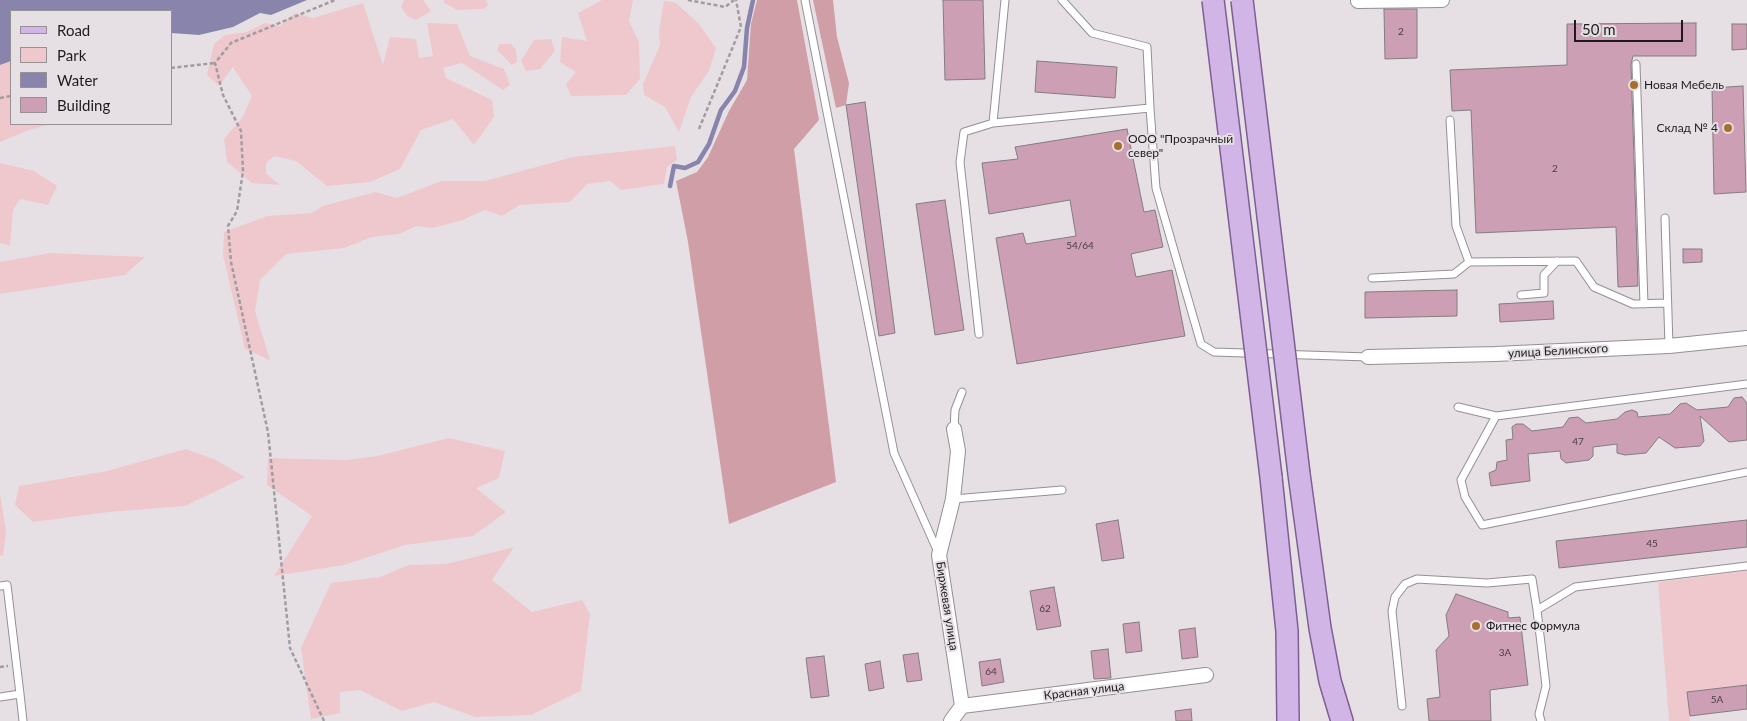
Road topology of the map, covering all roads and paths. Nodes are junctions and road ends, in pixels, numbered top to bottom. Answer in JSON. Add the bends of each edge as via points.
{"nodes":[{"id":1,"x":335,"y":0,"type":"edge"},
{"id":2,"x":688,"y":0,"type":"edge"},
{"id":3,"x":735,"y":0,"type":"edge"},
{"id":4,"x":806,"y":0,"type":"edge"},
{"id":5,"x":1005,"y":0,"type":"edge"},
{"id":6,"x":1062,"y":0,"type":"edge"},
{"id":7,"x":1213,"y":0,"type":"edge"},
{"id":8,"x":1242,"y":0,"type":"edge"},
{"id":9,"x":1442,"y":0,"type":"edge"},
{"id":10,"x":1358,"y":1,"type":"dead end"},
{"id":11,"x":215,"y":63,"type":"junction"},
{"id":12,"x":1636,"y":64,"type":"dead end"},
{"id":13,"x":172,"y":68,"type":"edge"},
{"id":14,"x":1150,"y":108,"type":"junction"},
{"id":15,"x":1450,"y":120,"type":"dead end"},
{"id":16,"x":993,"y":123,"type":"junction"},
{"id":17,"x":699,"y":129,"type":"dead end"},
{"id":18,"x":1665,"y":218,"type":"dead end"},
{"id":19,"x":1557,"y":261,"type":"junction"},
{"id":20,"x":1469,"y":262,"type":"junction"},
{"id":21,"x":1372,"y":278,"type":"dead end"},
{"id":22,"x":1521,"y":294,"type":"dead end"},
{"id":23,"x":1667,"y":303,"type":"junction"},
{"id":24,"x":1644,"y":304,"type":"junction"},
{"id":25,"x":979,"y":334,"type":"dead end"},
{"id":26,"x":1747,"y":338,"type":"edge"},
{"id":27,"x":1668,"y":346,"type":"junction"},
{"id":28,"x":1368,"y":357,"type":"joint"},
{"id":29,"x":1747,"y":384,"type":"edge"},
{"id":30,"x":962,"y":392,"type":"dead end"},
{"id":31,"x":1458,"y":407,"type":"dead end"},
{"id":32,"x":1496,"y":416,"type":"junction"},
{"id":33,"x":954,"y":429,"type":"joint"},
{"id":34,"x":1747,"y":472,"type":"edge"},
{"id":35,"x":1062,"y":490,"type":"dead end"},
{"id":36,"x":953,"y":499,"type":"junction"},
{"id":37,"x":939,"y":555,"type":"junction"},
{"id":38,"x":1747,"y":566,"type":"edge"},
{"id":39,"x":0,"y":586,"type":"edge"},
{"id":40,"x":1537,"y":610,"type":"junction"},
{"id":41,"x":1206,"y":675,"type":"dead end"},
{"id":42,"x":20,"y":694,"type":"junction"},
{"id":43,"x":0,"y":697,"type":"edge"},
{"id":44,"x":962,"y":706,"type":"junction"},
{"id":45,"x":1402,"y":706,"type":"dead end"},
{"id":46,"x":23,"y":721,"type":"edge"},
{"id":47,"x":324,"y":721,"type":"edge"},
{"id":48,"x":951,"y":721,"type":"edge"},
{"id":49,"x":1288,"y":721,"type":"edge"},
{"id":50,"x":1342,"y":721,"type":"edge"},
{"id":51,"x":1540,"y":721,"type":"edge"}],
"edges":[{"from":1,"to":11,"type":"path","via":[[231,43]]},
{"from":2,"to":3,"type":"path","via":[[724,7]]},
{"from":3,"to":17,"type":"path","via":[[741,27]]},
{"from":4,"to":37,"type":"lane","via":[[894,453]]},
{"from":5,"to":16,"type":"lane"},
{"from":6,"to":14,"type":"lane","via":[[1092,33],[1147,47]]},
{"from":7,"to":49,"type":"main road","bridge":true,"via":[[1287,630]]},
{"from":8,"to":50,"type":"main road","bridge":true,"via":[[1320,628]]},
{"from":9,"to":10,"type":"street"},
{"from":11,"to":13,"type":"path"},
{"from":11,"to":47,"type":"path","via":[[224,95],[241,131],[243,171],[237,211],[228,226],[231,262],[268,432],[290,648]]},
{"from":12,"to":24,"type":"lane"},
{"from":14,"to":16,"type":"lane"},
{"from":14,"to":28,"type":"lane","via":[[1156,188],[1200,344],[1214,352]]},
{"from":15,"to":20,"type":"lane","via":[[1456,226]]},
{"from":16,"to":25,"type":"lane","via":[[964,132],[960,162]]},
{"from":18,"to":23,"type":"lane"},
{"from":19,"to":20,"type":"lane"},
{"from":19,"to":22,"type":"lane","via":[[1544,275],[1544,293]]},
{"from":19,"to":24,"type":"lane","via":[[1576,261],[1594,287],[1633,304]]},
{"from":20,"to":21,"type":"lane","via":[[1454,274]]},
{"from":23,"to":24,"type":"lane"},
{"from":23,"to":27,"type":"lane"},
{"from":26,"to":27,"type":"street","name":"улица Белинского"},
{"from":27,"to":28,"type":"street","name":"улица Белинского"},
{"from":29,"to":32,"type":"lane"},
{"from":30,"to":33,"type":"lane","via":[[955,410]]},
{"from":31,"to":32,"type":"lane"},
{"from":32,"to":34,"type":"lane","via":[[1461,480],[1465,497],[1482,525]]},
{"from":33,"to":36,"type":"street","name":"Биржевая улица","via":[[958,451]]},
{"from":35,"to":36,"type":"lane"},
{"from":36,"to":37,"type":"street","name":"Биржевая улица"},
{"from":37,"to":44,"type":"street","name":"Биржевая улица"},
{"from":38,"to":40,"type":"lane","via":[[1575,587]]},
{"from":39,"to":42,"type":"lane","via":[[7,585]]},
{"from":40,"to":45,"type":"lane","via":[[1532,579],[1487,582],[1418,579],[1405,584],[1395,597],[1392,612]]},
{"from":40,"to":51,"type":"lane","via":[[1546,686]]},
{"from":41,"to":44,"type":"street","name":"Красная улица"},
{"from":42,"to":43,"type":"lane"},
{"from":42,"to":46,"type":"lane"},
{"from":44,"to":48,"type":"street"}]}
